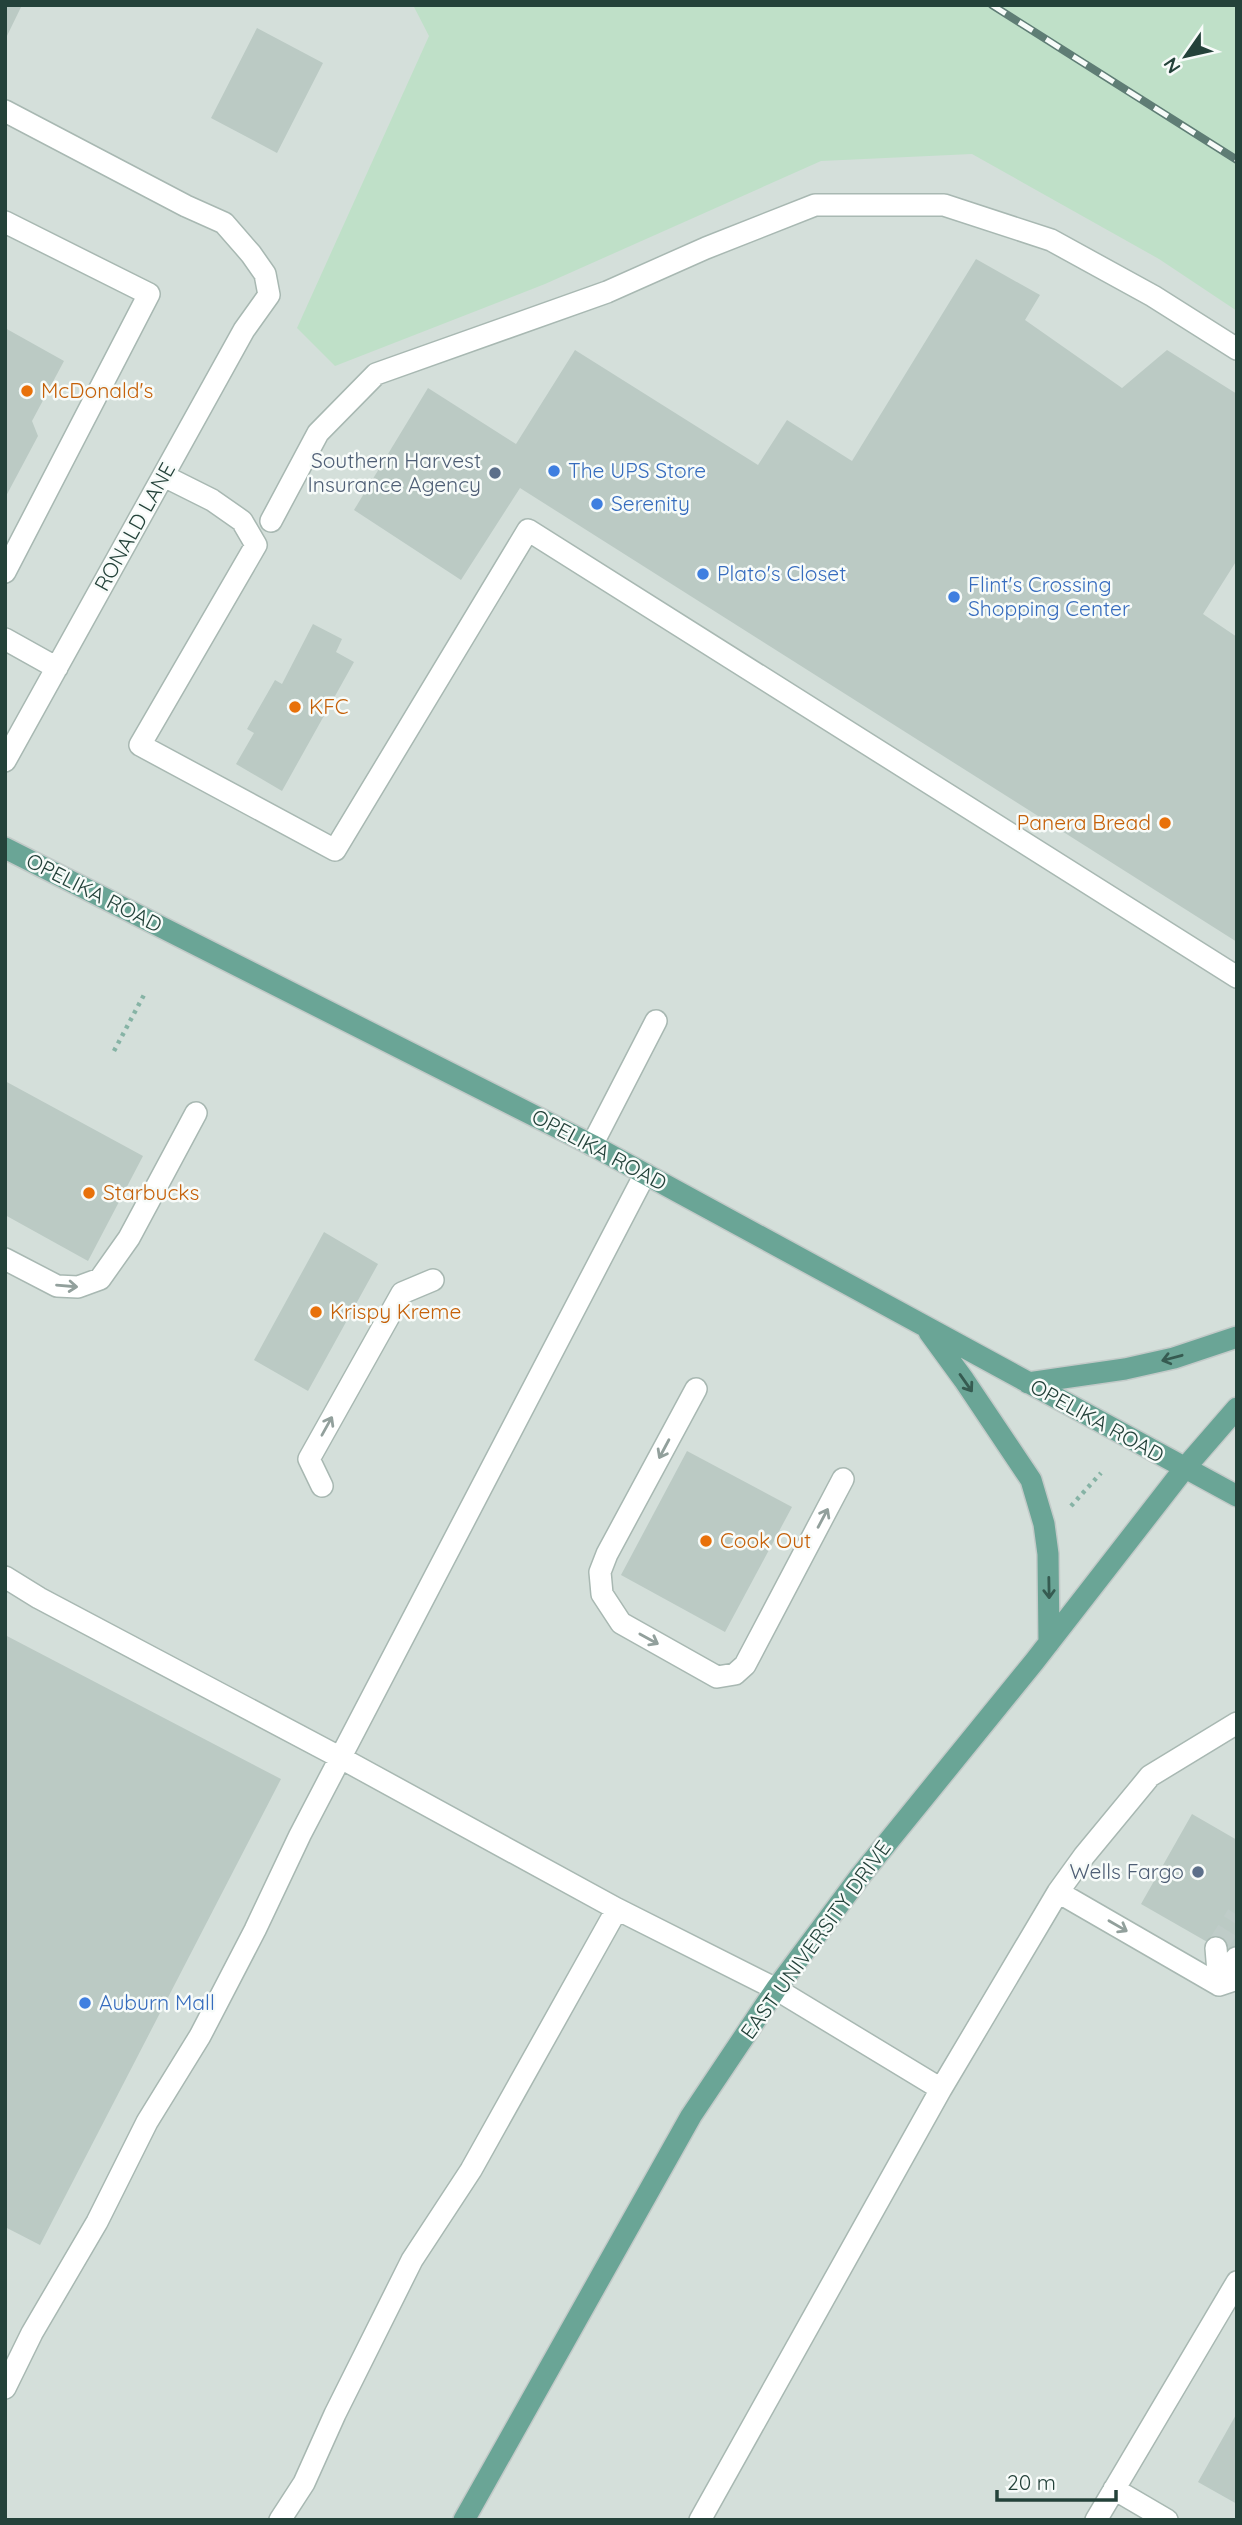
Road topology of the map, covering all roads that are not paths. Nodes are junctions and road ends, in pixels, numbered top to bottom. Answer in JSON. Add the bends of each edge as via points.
{"nodes":[{"id":1,"x":5,"y":111,"type":"edge"},
{"id":2,"x":5,"y":222,"type":"edge"},
{"id":3,"x":1237,"y":349,"type":"edge"},
{"id":4,"x":164,"y":476,"type":"junction"},
{"id":5,"x":271,"y":521,"type":"dead end"},
{"id":6,"x":5,"y":572,"type":"edge"},
{"id":7,"x":5,"y":639,"type":"edge"},
{"id":8,"x":57,"y":668,"type":"junction"},
{"id":9,"x":5,"y":761,"type":"edge"},
{"id":10,"x":5,"y":848,"type":"edge"},
{"id":11,"x":1237,"y":977,"type":"edge"},
{"id":12,"x":656,"y":1021,"type":"dead end"},
{"id":13,"x":196,"y":1113,"type":"dead end"},
{"id":14,"x":592,"y":1145,"type":"junction"},
{"id":15,"x":645,"y":1174,"type":"junction"},
{"id":16,"x":5,"y":1259,"type":"edge"},
{"id":17,"x":433,"y":1280,"type":"dead end"},
{"id":18,"x":926,"y":1328,"type":"junction"},
{"id":19,"x":1237,"y":1337,"type":"edge"},
{"id":20,"x":1028,"y":1383,"type":"junction"},
{"id":21,"x":696,"y":1389,"type":"dead end"},
{"id":22,"x":1237,"y":1408,"type":"edge"},
{"id":23,"x":1184,"y":1469,"type":"junction"},
{"id":24,"x":843,"y":1479,"type":"dead end"},
{"id":25,"x":322,"y":1486,"type":"dead end"},
{"id":26,"x":1237,"y":1496,"type":"edge"},
{"id":27,"x":5,"y":1577,"type":"edge"},
{"id":28,"x":1049,"y":1643,"type":"junction"},
{"id":29,"x":1237,"y":1723,"type":"edge"},
{"id":30,"x":341,"y":1758,"type":"junction"},
{"id":31,"x":1058,"y":1892,"type":"junction"},
{"id":32,"x":617,"y":1909,"type":"junction"},
{"id":33,"x":1216,"y":1948,"type":"dead end"},
{"id":34,"x":1230,"y":1974,"type":"edge"},
{"id":35,"x":776,"y":1989,"type":"junction"},
{"id":36,"x":941,"y":2089,"type":"junction"},
{"id":37,"x":1237,"y":2282,"type":"edge"},
{"id":38,"x":32,"y":2333,"type":"junction"},
{"id":39,"x":5,"y":2347,"type":"edge"},
{"id":40,"x":5,"y":2388,"type":"edge"},
{"id":41,"x":1114,"y":2489,"type":"junction"},
{"id":42,"x":280,"y":2520,"type":"edge"},
{"id":43,"x":464,"y":2520,"type":"edge"},
{"id":44,"x":700,"y":2520,"type":"edge"},
{"id":45,"x":1096,"y":2520,"type":"edge"},
{"id":46,"x":1167,"y":2520,"type":"edge"}],
"edges":[{"from":1,"to":4,"type":"street","name":"RONALD LANE","via":[[224,223],[265,274],[269,295],[244,330]]},
{"from":2,"to":6,"type":"street","via":[[149,294]]},
{"from":3,"to":5,"type":"street","via":[[1051,240],[944,205],[815,205],[607,292],[376,374],[318,433]]},
{"from":4,"to":8,"type":"street","name":"RONALD LANE"},
{"from":4,"to":11,"type":"street","via":[[242,521],[256,545],[140,745],[335,850],[528,530]]},
{"from":7,"to":8,"type":"street"},
{"from":8,"to":9,"type":"street","name":"RONALD LANE"},
{"from":10,"to":14,"type":"main road","name":"OPELIKA ROAD"},
{"from":12,"to":14,"type":"street"},
{"from":16,"to":13,"type":"street","one_way":true,"via":[[57,1286],[78,1287],[100,1279],[129,1238]]},
{"from":14,"to":15,"type":"main road","name":"OPELIKA ROAD"},
{"from":15,"to":18,"type":"main road","name":"OPELIKA ROAD"},
{"from":15,"to":30,"type":"street"},
{"from":25,"to":17,"type":"street","one_way":true,"via":[[309,1460],[402,1293]]},
{"from":18,"to":20,"type":"main road","name":"OPELIKA ROAD"},
{"from":18,"to":28,"type":"main road","one_way":true,"via":[[1031,1480],[1048,1554]]},
{"from":19,"to":20,"type":"main road","one_way":true,"via":[[1125,1369]]},
{"from":20,"to":23,"type":"main road","name":"OPELIKA ROAD"},
{"from":21,"to":24,"type":"street","one_way":true,"via":[[600,1572],[602,1594],[621,1623],[717,1677],[735,1674],[745,1665]]},
{"from":22,"to":23,"type":"main road","name":"EAST UNIVERSITY DRIVE"},
{"from":23,"to":26,"type":"main road","name":"OPELIKA ROAD"},
{"from":23,"to":28,"type":"main road","name":"EAST UNIVERSITY DRIVE"},
{"from":27,"to":30,"type":"street"},
{"from":28,"to":35,"type":"main road","name":"EAST UNIVERSITY DRIVE","via":[[861,1875]]},
{"from":29,"to":31,"type":"street","via":[[1150,1776]]},
{"from":30,"to":32,"type":"street"},
{"from":30,"to":38,"type":"street","via":[[200,2036],[147,2122],[97,2222]]},
{"from":31,"to":34,"type":"street","one_way":true},
{"from":31,"to":36,"type":"street"},
{"from":32,"to":35,"type":"street"},
{"from":32,"to":42,"type":"street","via":[[471,2170],[412,2260],[304,2483]]},
{"from":33,"to":34,"type":"street"},
{"from":35,"to":36,"type":"street"},
{"from":35,"to":43,"type":"main road","name":"EAST UNIVERSITY DRIVE","via":[[691,2116]]},
{"from":36,"to":44,"type":"street"},
{"from":37,"to":41,"type":"street"},
{"from":38,"to":39,"type":"street"},
{"from":38,"to":40,"type":"street"},
{"from":41,"to":45,"type":"street"},
{"from":41,"to":46,"type":"street"}]}
